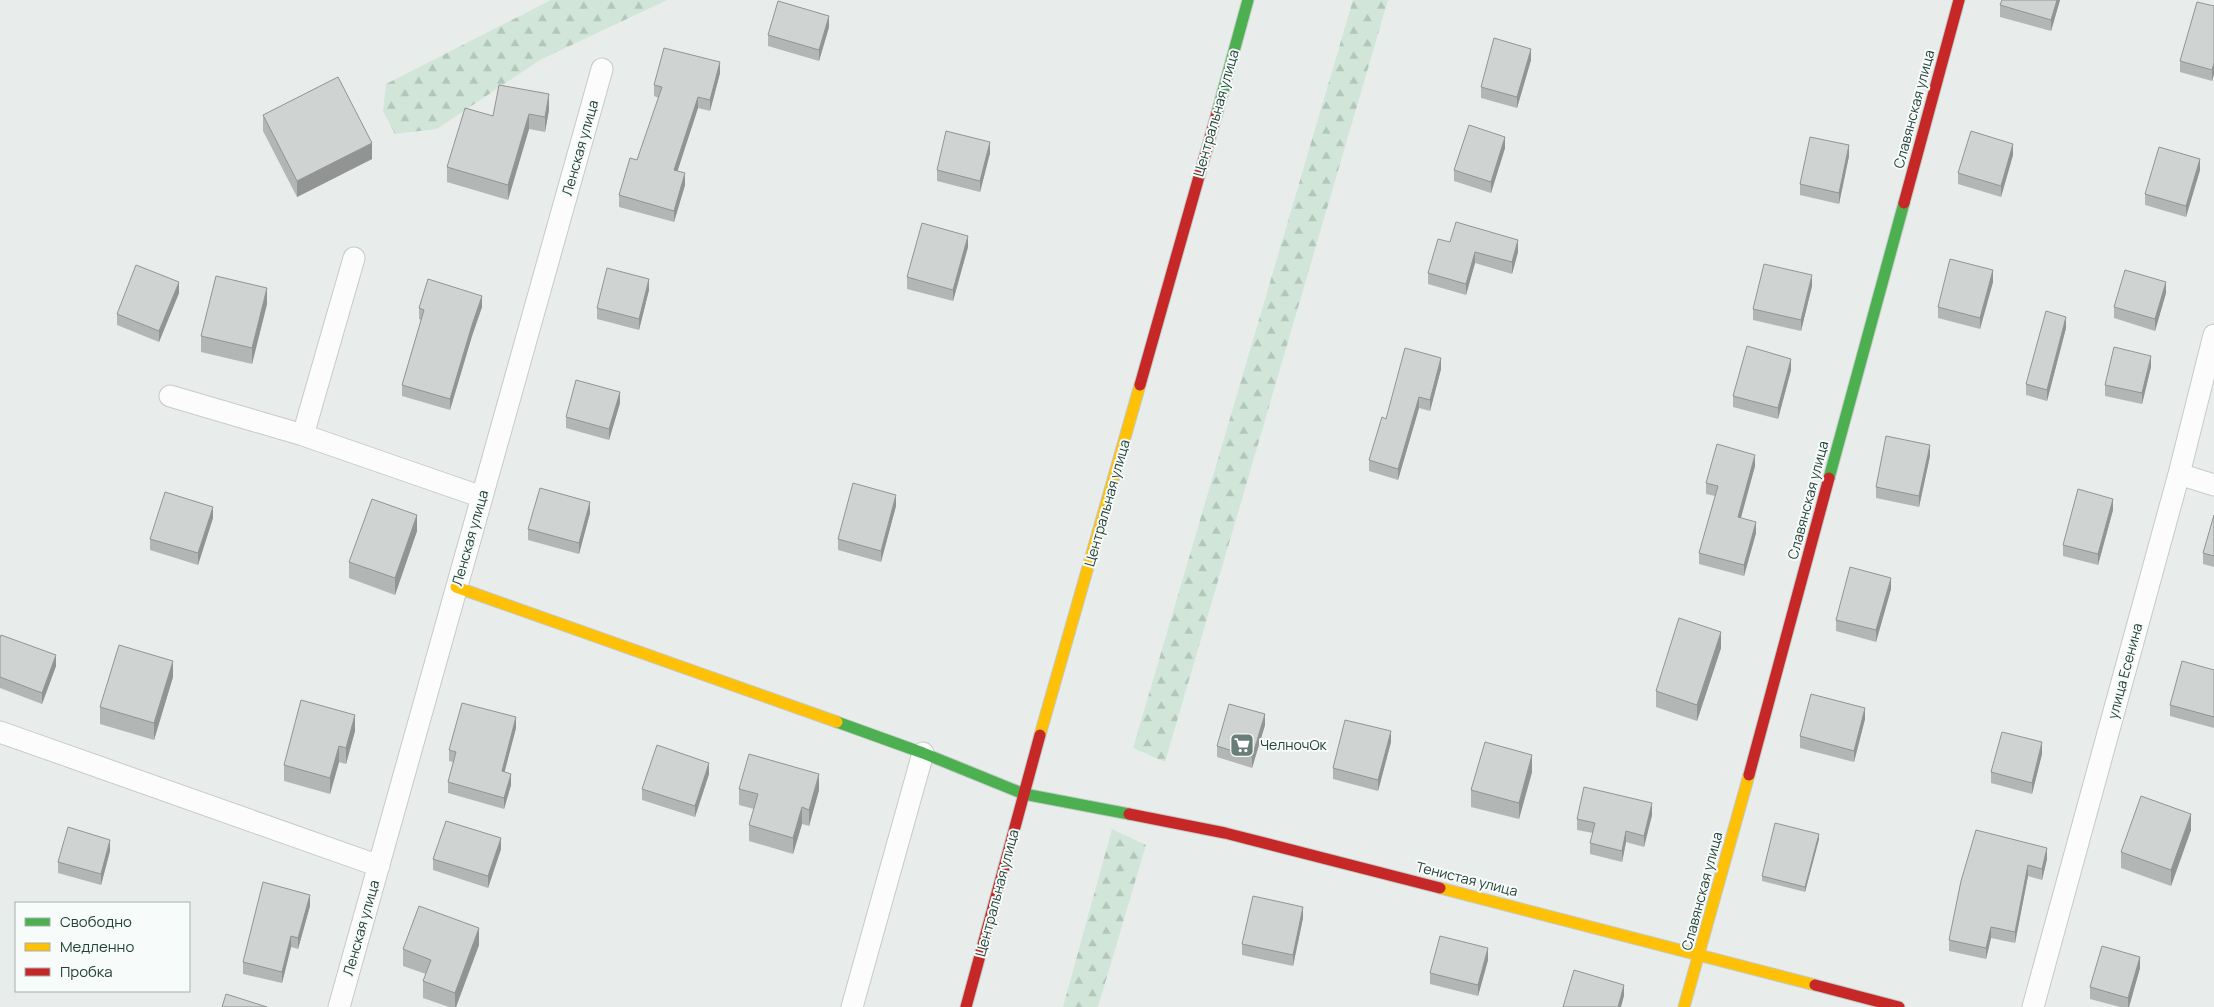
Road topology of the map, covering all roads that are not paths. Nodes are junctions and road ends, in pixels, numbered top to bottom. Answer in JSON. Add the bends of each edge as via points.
{"nodes":[{"id":1,"x":1248,"y":0,"type":"edge"},
{"id":2,"x":1959,"y":0,"type":"edge"},
{"id":3,"x":602,"y":69,"type":"dead end"},
{"id":4,"x":354,"y":258,"type":"dead end"},
{"id":5,"x":2214,"y":335,"type":"edge"},
{"id":6,"x":170,"y":396,"type":"dead end"},
{"id":7,"x":303,"y":435,"type":"junction"},
{"id":8,"x":2179,"y":474,"type":"junction"},
{"id":9,"x":2214,"y":485,"type":"edge"},
{"id":10,"x":482,"y":497,"type":"junction"},
{"id":11,"x":456,"y":587,"type":"junction"},
{"id":12,"x":0,"y":732,"type":"edge"},
{"id":13,"x":923,"y":753,"type":"junction"},
{"id":14,"x":1024,"y":794,"type":"junction"},
{"id":15,"x":379,"y":866,"type":"junction"},
{"id":16,"x":1700,"y":954,"type":"junction"},
{"id":17,"x":339,"y":1007,"type":"edge"},
{"id":18,"x":852,"y":1007,"type":"edge"},
{"id":19,"x":966,"y":1007,"type":"edge"},
{"id":20,"x":1684,"y":1007,"type":"edge"},
{"id":21,"x":1899,"y":1007,"type":"edge"},
{"id":22,"x":2033,"y":1007,"type":"edge"}],
"edges":[{"from":1,"to":14,"type":"street","name":"Центральная улица"},
{"from":2,"to":16,"type":"street","name":"Славянская улица"},
{"from":3,"to":10,"type":"street","name":"Ленская улица"},
{"from":4,"to":7,"type":"street"},
{"from":5,"to":8,"type":"street","name":"улица Есенина"},
{"from":6,"to":7,"type":"street"},
{"from":7,"to":10,"type":"street"},
{"from":8,"to":9,"type":"street"},
{"from":8,"to":22,"type":"street","name":"улица Есенина"},
{"from":10,"to":11,"type":"street","name":"Ленская улица"},
{"from":11,"to":13,"type":"street","name":"Тенистая улица"},
{"from":11,"to":15,"type":"street","name":"Ленская улица"},
{"from":12,"to":15,"type":"street"},
{"from":13,"to":14,"type":"street","name":"Тенистая улица"},
{"from":13,"to":18,"type":"street"},
{"from":14,"to":16,"type":"street","name":"Тенистая улица","via":[[1224,833]]},
{"from":14,"to":19,"type":"street","name":"Центральная улица"},
{"from":15,"to":17,"type":"street","name":"Ленская улица"},
{"from":16,"to":20,"type":"street","name":"Славянская улица"},
{"from":16,"to":21,"type":"street","name":"Тенистая улица"}]}
